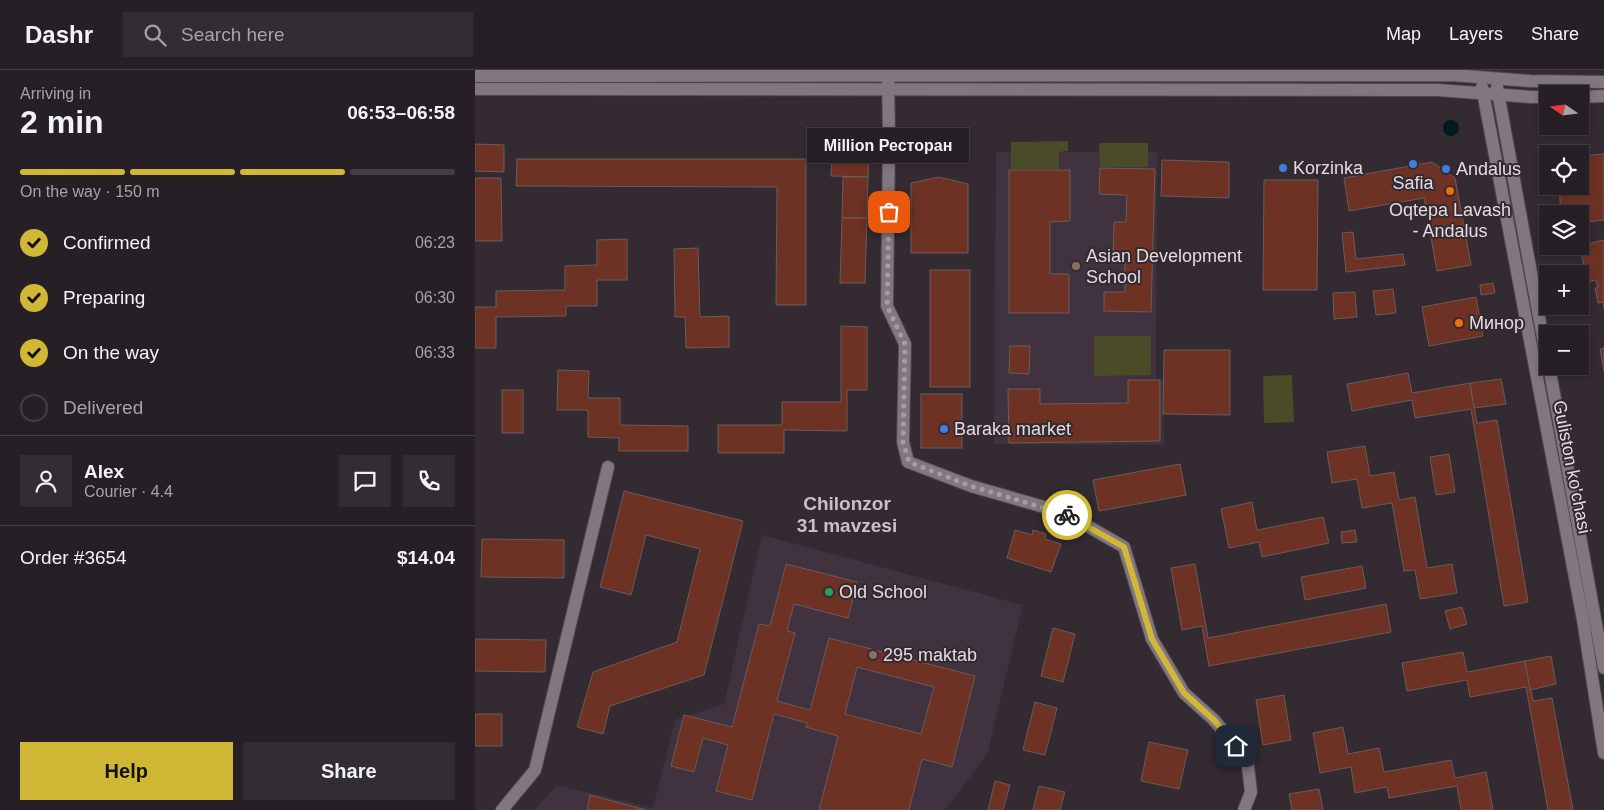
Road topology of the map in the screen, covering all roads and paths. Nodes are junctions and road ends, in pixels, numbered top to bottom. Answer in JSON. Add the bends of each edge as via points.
{"nodes":[{"id":1,"x":1479,"y":73,"type":"edge"},
{"id":2,"x":1494,"y":74,"type":"edge"},
{"id":3,"x":475,"y":76,"type":"edge"},
{"id":4,"x":888,"y":76,"type":"junction"},
{"id":5,"x":1604,"y":82,"type":"edge"},
{"id":6,"x":475,"y":89,"type":"edge"},
{"id":7,"x":888,"y":89,"type":"junction"},
{"id":8,"x":1483,"y":93,"type":"junction"},
{"id":9,"x":1499,"y":94,"type":"junction"},
{"id":10,"x":1539,"y":96,"type":"edge"},
{"id":11,"x":1589,"y":96,"type":"edge"},
{"id":12,"x":1604,"y":96,"type":"edge"},
{"id":13,"x":1541,"y":325,"type":"edge"},
{"id":14,"x":1551,"y":375,"type":"edge"},
{"id":15,"x":608,"y":467,"type":"dead end"},
{"id":16,"x":1604,"y":668,"type":"edge"},
{"id":17,"x":1604,"y":753,"type":"edge"},
{"id":18,"x":502,"y":810,"type":"edge"},
{"id":19,"x":1244,"y":810,"type":"edge"}],
"edges":[{"from":1,"to":2,"type":"street"},
{"from":1,"to":4,"type":"street"},
{"from":1,"to":8,"type":"street","name":"Guliston ko'chasi"},
{"from":2,"to":5,"type":"street"},
{"from":2,"to":8,"type":"street"},
{"from":2,"to":9,"type":"street"},
{"from":3,"to":4,"type":"street"},
{"from":4,"to":7,"type":"street"},
{"from":6,"to":7,"type":"street"},
{"from":7,"to":8,"type":"street","via":[[1454,90]]},
{"from":7,"to":19,"type":"street","via":[[887,306],[905,344],[903,442],[909,462],[971,486],[1065,513],[1124,547],[1152,639],[1184,693],[1214,720],[1247,759],[1251,792]]},
{"from":8,"to":9,"type":"street"},
{"from":8,"to":17,"type":"street","name":"Guliston ko'chasi","via":[[1583,620]]},
{"from":9,"to":10,"type":"street"},
{"from":9,"to":13,"type":"street"},
{"from":11,"to":12,"type":"street"},
{"from":14,"to":16,"type":"street","name":"Guliston ko'chasi"},
{"from":15,"to":18,"type":"street","via":[[535,770]]}]}
